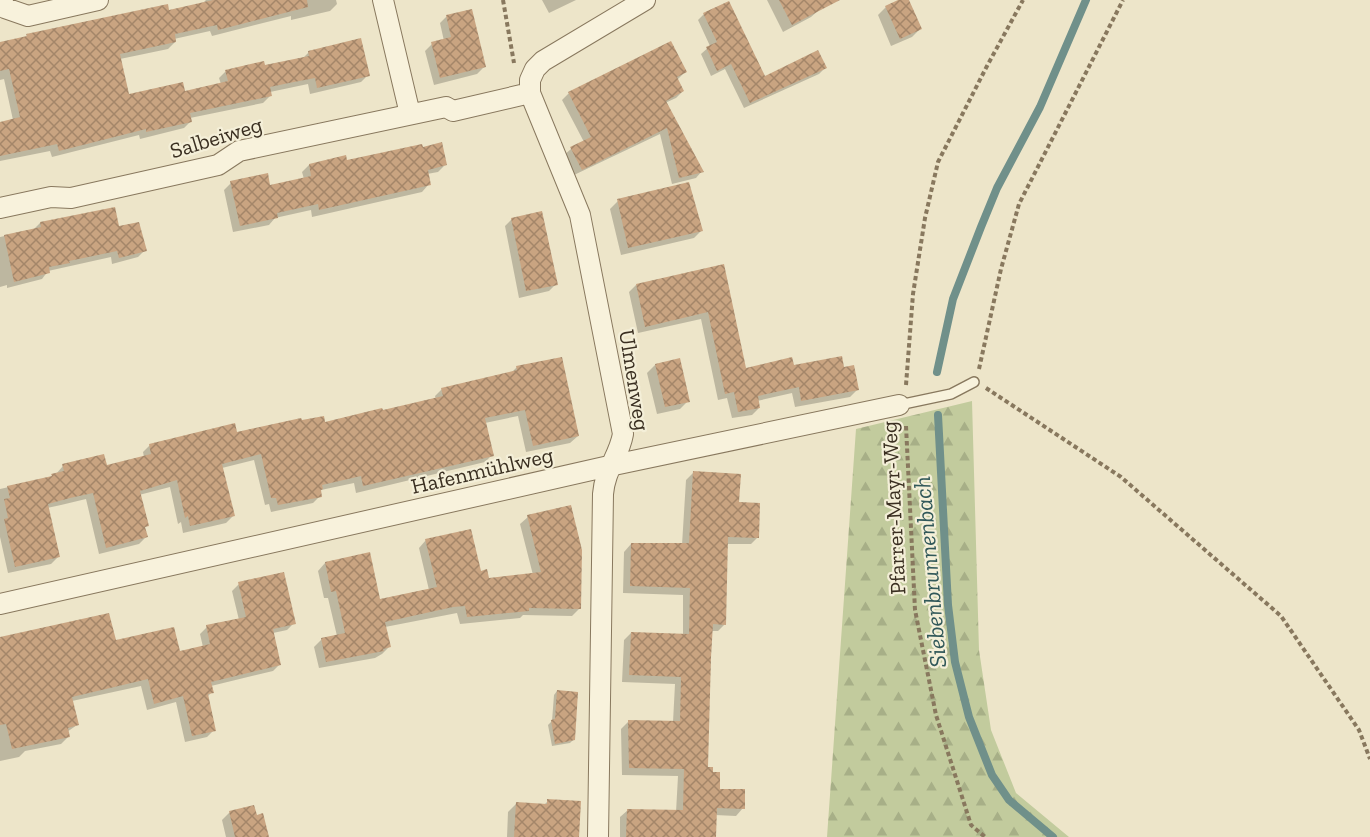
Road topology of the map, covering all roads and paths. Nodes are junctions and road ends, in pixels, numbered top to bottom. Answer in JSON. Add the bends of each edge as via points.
{"nodes":[{"id":1,"x":2,"y":0,"type":"edge"},
{"id":2,"x":98,"y":0,"type":"edge"},
{"id":3,"x":383,"y":0,"type":"edge"},
{"id":4,"x":503,"y":0,"type":"edge"},
{"id":5,"x":645,"y":0,"type":"edge"},
{"id":6,"x":1023,"y":0,"type":"edge"},
{"id":7,"x":1123,"y":0,"type":"edge"},
{"id":8,"x":530,"y":86,"type":"junction"},
{"id":9,"x":410,"y":114,"type":"junction"},
{"id":10,"x":0,"y":208,"type":"edge"},
{"id":11,"x":974,"y":382,"type":"junction"},
{"id":12,"x":902,"y":404,"type":"junction"},
{"id":13,"x":609,"y":466,"type":"junction"},
{"id":14,"x":0,"y":604,"type":"edge"},
{"id":15,"x":1370,"y":759,"type":"edge"},
{"id":16,"x":598,"y":837,"type":"edge"},
{"id":17,"x":985,"y":837,"type":"edge"}],
"edges":[{"from":1,"to":2,"type":"street","via":[[5,8],[28,16]]},
{"from":3,"to":9,"type":"street"},
{"from":4,"to":8,"type":"path","via":[[516,70]]},
{"from":5,"to":8,"type":"street","via":[[543,62],[535,69]]},
{"from":6,"to":12,"type":"path","name":"Pfarrer-Mayr-Weg","via":[[938,162],[913,294]]},
{"from":7,"to":11,"type":"path","via":[[1020,204]]},
{"from":8,"to":9,"type":"street","name":"Salbeiweg","via":[[453,111],[446,107]]},
{"from":8,"to":13,"type":"street","name":"Ulmenweg","via":[[580,216],[623,434],[621,447]]},
{"from":9,"to":10,"type":"street","name":"Salbeiweg","via":[[239,151],[218,165],[71,198],[51,197]]},
{"from":11,"to":12,"type":"lane","name":"Hafenmühlweg","via":[[951,394]]},
{"from":11,"to":15,"type":"path","via":[[1121,477],[1281,616],[1359,730]]},
{"from":12,"to":13,"type":"street","name":"Hafenmühlweg"},
{"from":12,"to":17,"type":"path","name":"Pfarrer-Mayr-Weg","via":[[915,610],[936,715],[971,825]]},
{"from":13,"to":14,"type":"street","name":"Hafenmühlweg"},
{"from":13,"to":16,"type":"street","name":"Ulmenweg","via":[[603,495]]}]}
